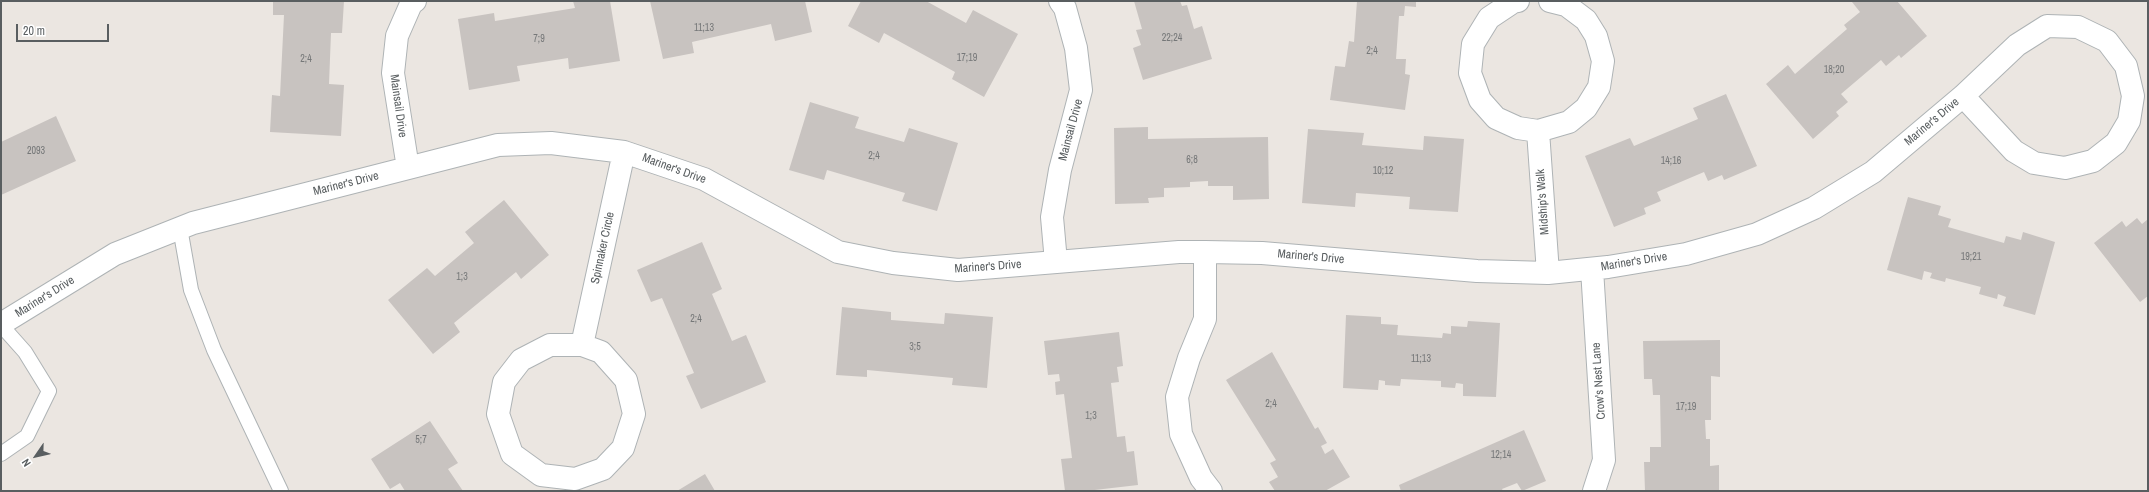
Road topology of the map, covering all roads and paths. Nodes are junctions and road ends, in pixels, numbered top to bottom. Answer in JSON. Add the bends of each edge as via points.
{"nodes":[{"id":1,"x":414,"y":1,"type":"edge"},
{"id":2,"x":1060,"y":1,"type":"edge"},
{"id":3,"x":1518,"y":1,"type":"edge"},
{"id":4,"x":1550,"y":1,"type":"edge"},
{"id":5,"x":1962,"y":96,"type":"junction"},
{"id":6,"x":1538,"y":131,"type":"junction"},
{"id":7,"x":624,"y":152,"type":"junction"},
{"id":8,"x":408,"y":168,"type":"junction"},
{"id":9,"x":180,"y":228,"type":"junction"},
{"id":10,"x":1204,"y":252,"type":"junction"},
{"id":11,"x":1056,"y":262,"type":"junction"},
{"id":12,"x":1592,"y":269,"type":"junction"},
{"id":13,"x":1548,"y":273,"type":"junction"},
{"id":14,"x":1,"y":325,"type":"edge"},
{"id":15,"x":582,"y":345,"type":"junction"},
{"id":16,"x":1,"y":454,"type":"edge"},
{"id":17,"x":281,"y":491,"type":"edge"},
{"id":18,"x":1211,"y":491,"type":"edge"},
{"id":19,"x":1594,"y":491,"type":"edge"}],
"edges":[{"from":1,"to":8,"type":"street","name":"Mainsail Drive","via":[[397,36],[393,73]]},
{"from":2,"to":11,"type":"street","name":"Mainsail Drive","via":[[1065,8],[1076,48],[1081,90],[1060,170],[1052,217]]},
{"from":3,"to":6,"type":"street","via":[[1489,18],[1473,44],[1470,73],[1480,100],[1496,118],[1518,128]]},
{"from":4,"to":6,"type":"street","via":[[1566,5],[1586,20],[1596,36],[1603,61],[1599,87],[1586,108],[1569,122]]},
{"from":5,"to":5,"type":"street","name":"Mariner's Drive","via":[[2017,45],[2047,26],[2078,27],[2107,41],[2126,66],[2133,96],[2129,121],[2116,143],[2093,162],[2065,168],[2034,163],[2014,151]]},
{"from":5,"to":12,"type":"street","name":"Mariner's Drive","via":[[1873,172],[1814,208],[1756,234],[1686,254]]},
{"from":6,"to":13,"type":"street","name":"Midship's Walk"},
{"from":7,"to":8,"type":"street","name":"Mariner's Drive","via":[[551,142],[498,145]]},
{"from":7,"to":11,"type":"street","name":"Mariner's Drive","via":[[704,179],[838,252],[893,263],[958,270]]},
{"from":7,"to":15,"type":"street","name":"Spinnaker Circle"},
{"from":8,"to":9,"type":"street","name":"Mariner's Drive"},
{"from":9,"to":14,"type":"street","name":"Mariner's Drive","via":[[115,254]]},
{"from":9,"to":17,"type":"lane","via":[[191,290],[214,350]]},
{"from":10,"to":11,"type":"street","name":"Mariner's Drive"},
{"from":10,"to":13,"type":"street","name":"Mariner's Drive","via":[[1262,254],[1477,271]]},
{"from":10,"to":18,"type":"street","via":[[1205,319],[1177,397],[1181,434],[1201,478]]},
{"from":12,"to":13,"type":"street","name":"Mariner's Drive"},
{"from":12,"to":19,"type":"street","name":"Crow's Nest Lane","via":[[1604,460]]},
{"from":14,"to":16,"type":"lane","via":[[25,352],[49,391],[27,436]]},
{"from":15,"to":15,"type":"street","via":[[550,345],[521,360],[504,382],[498,414],[512,454],[541,475],[575,479],[603,469],[623,448],[632,421],[634,414],[626,380],[600,352]]}]}
